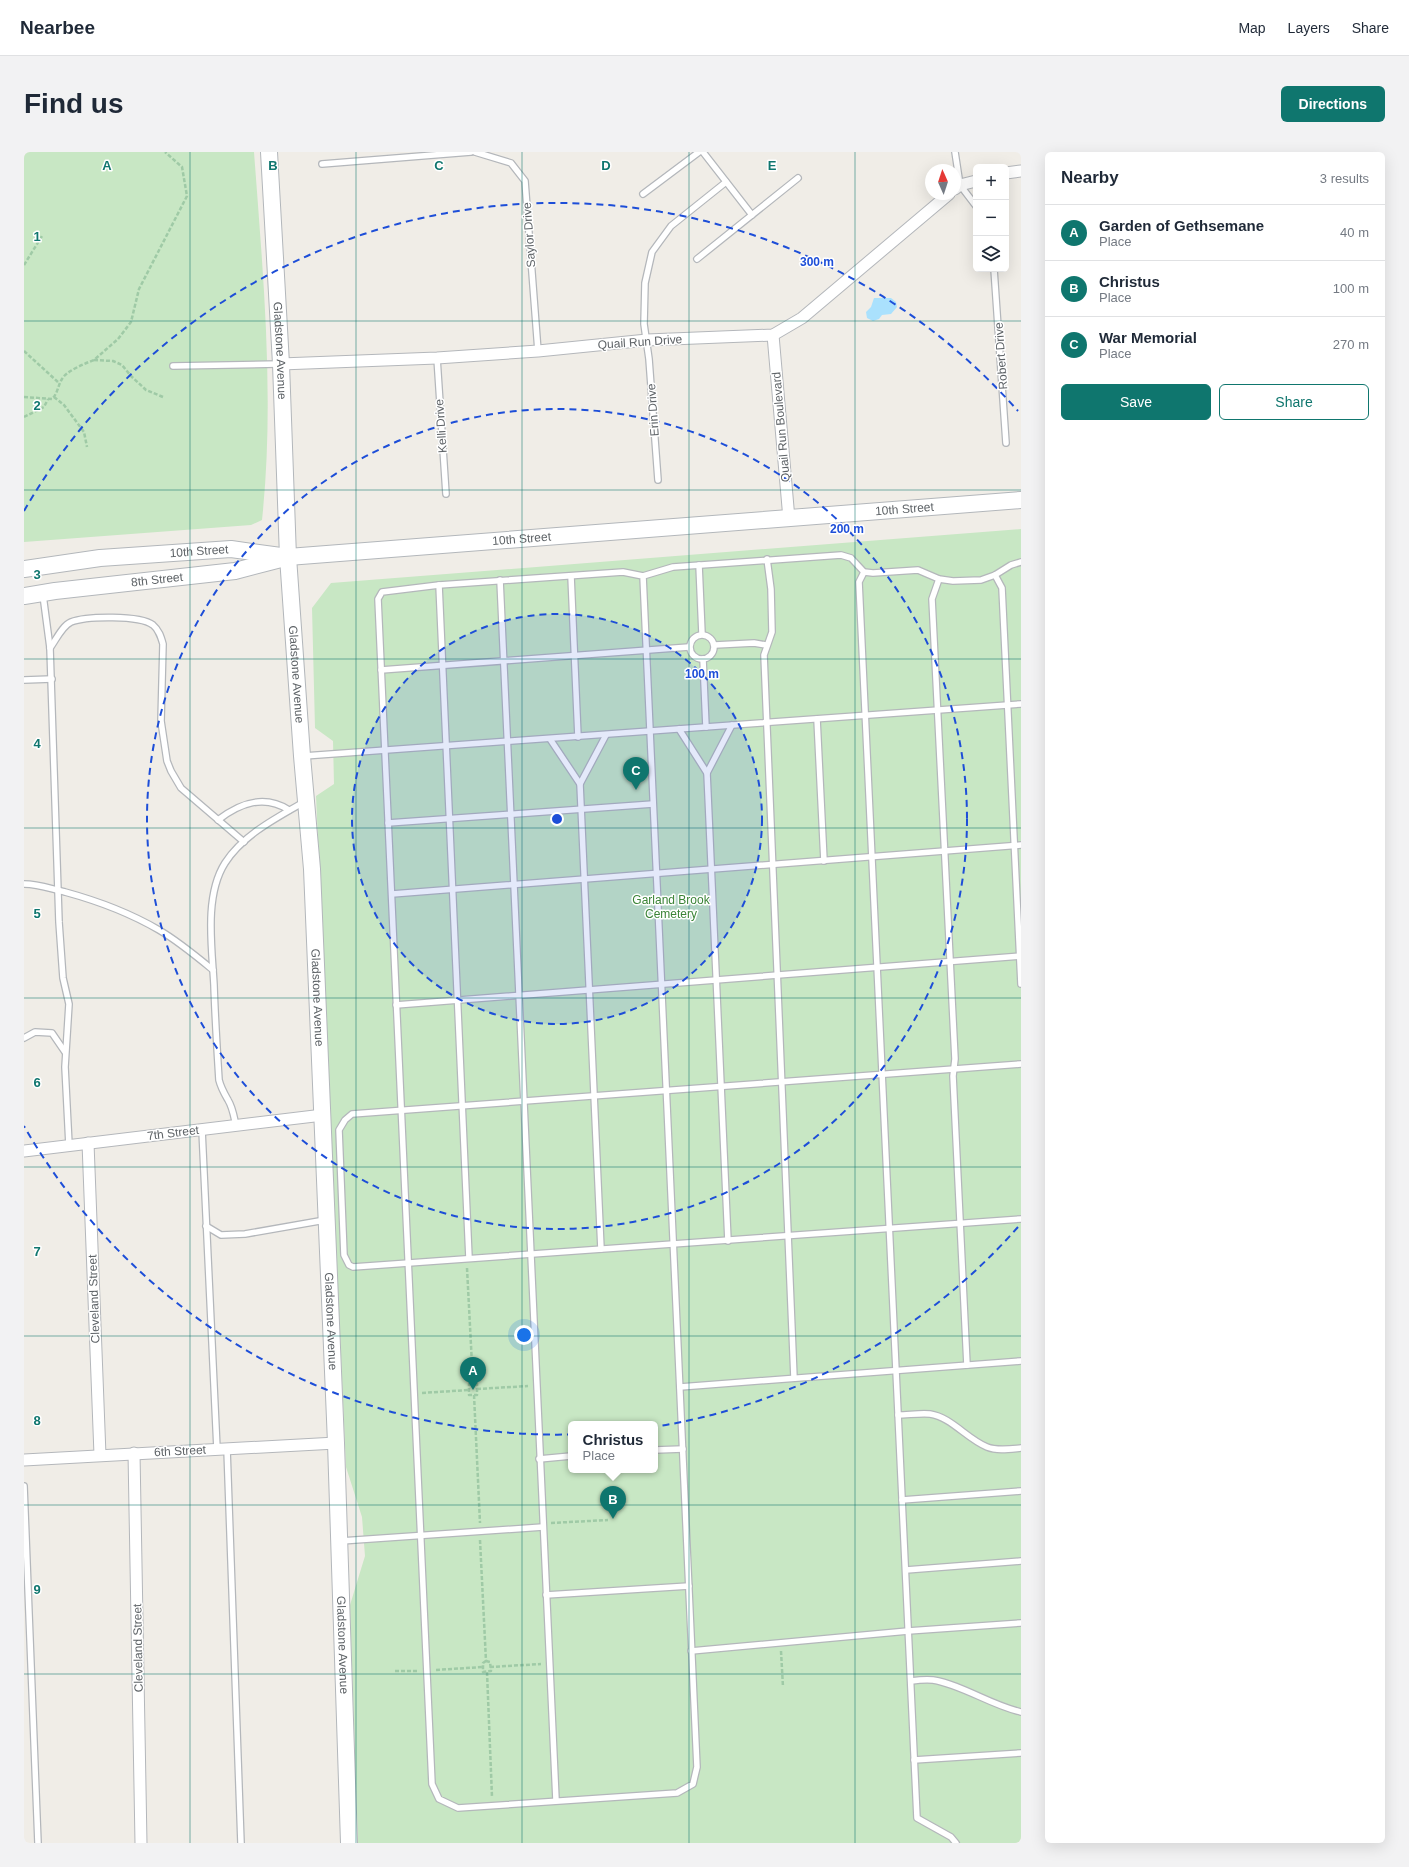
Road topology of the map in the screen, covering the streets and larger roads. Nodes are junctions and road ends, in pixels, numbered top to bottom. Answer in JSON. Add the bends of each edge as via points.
{"nodes":[{"id":1,"x":269,"y":152,"type":"edge"},
{"id":2,"x":1009,"y":172,"type":"edge"},
{"id":3,"x":1021,"y":172,"type":"edge"},
{"id":4,"x":973,"y":182,"type":"edge"},
{"id":5,"x":961,"y":186,"type":"edge"},
{"id":6,"x":942,"y":200,"type":"edge"},
{"id":7,"x":773,"y":335,"type":"junction"},
{"id":8,"x":281,"y":364,"type":"junction"},
{"id":9,"x":1021,"y":500,"type":"edge"},
{"id":10,"x":789,"y":518,"type":"junction"},
{"id":11,"x":288,"y":557,"type":"junction"},
{"id":12,"x":24,"y":569,"type":"edge"},
{"id":13,"x":24,"y":596,"type":"edge"},
{"id":14,"x":323,"y":1115,"type":"junction"},
{"id":15,"x":88,"y":1143,"type":"junction"},
{"id":16,"x":24,"y":1151,"type":"edge"},
{"id":17,"x":336,"y":1443,"type":"junction"},
{"id":18,"x":134,"y":1453,"type":"junction"},
{"id":19,"x":100,"y":1455,"type":"junction"},
{"id":20,"x":24,"y":1460,"type":"edge"},
{"id":21,"x":141,"y":1843,"type":"edge"},
{"id":22,"x":349,"y":1843,"type":"edge"}],
"edges":[{"from":1,"to":8,"type":"street","name":"Gladstone Avenue"},
{"from":2,"to":3,"type":"street"},
{"from":4,"to":5,"type":"street"},
{"from":6,"to":7,"type":"street","name":"Quail Run Drive","via":[[802,318]]},
{"from":7,"to":8,"type":"street","name":"Quail Run Drive","via":[[647,340],[437,358]]},
{"from":7,"to":10,"type":"street","name":"Quail Run Boulevard"},
{"from":8,"to":11,"type":"street","name":"Gladstone Avenue"},
{"from":9,"to":10,"type":"street","name":"10th Street"},
{"from":10,"to":11,"type":"street","name":"10th Street"},
{"from":11,"to":12,"type":"street","name":"10th Street","via":[[232,549],[100,558]]},
{"from":11,"to":13,"type":"street","name":"8th Street","via":[[235,571]]},
{"from":11,"to":14,"type":"street","name":"Gladstone Avenue","via":[[312,869]]},
{"from":14,"to":15,"type":"street","name":"7th Street"},
{"from":14,"to":17,"type":"street","name":"Gladstone Avenue"},
{"from":15,"to":16,"type":"street","name":"7th Street"},
{"from":15,"to":19,"type":"street","name":"Cleveland Street"},
{"from":17,"to":18,"type":"street","name":"6th Street"},
{"from":17,"to":22,"type":"street","name":"Gladstone Avenue"},
{"from":18,"to":19,"type":"street","name":"6th Street"},
{"from":18,"to":21,"type":"street","name":"Cleveland Street"},
{"from":19,"to":20,"type":"street","name":"6th Street"}]}
